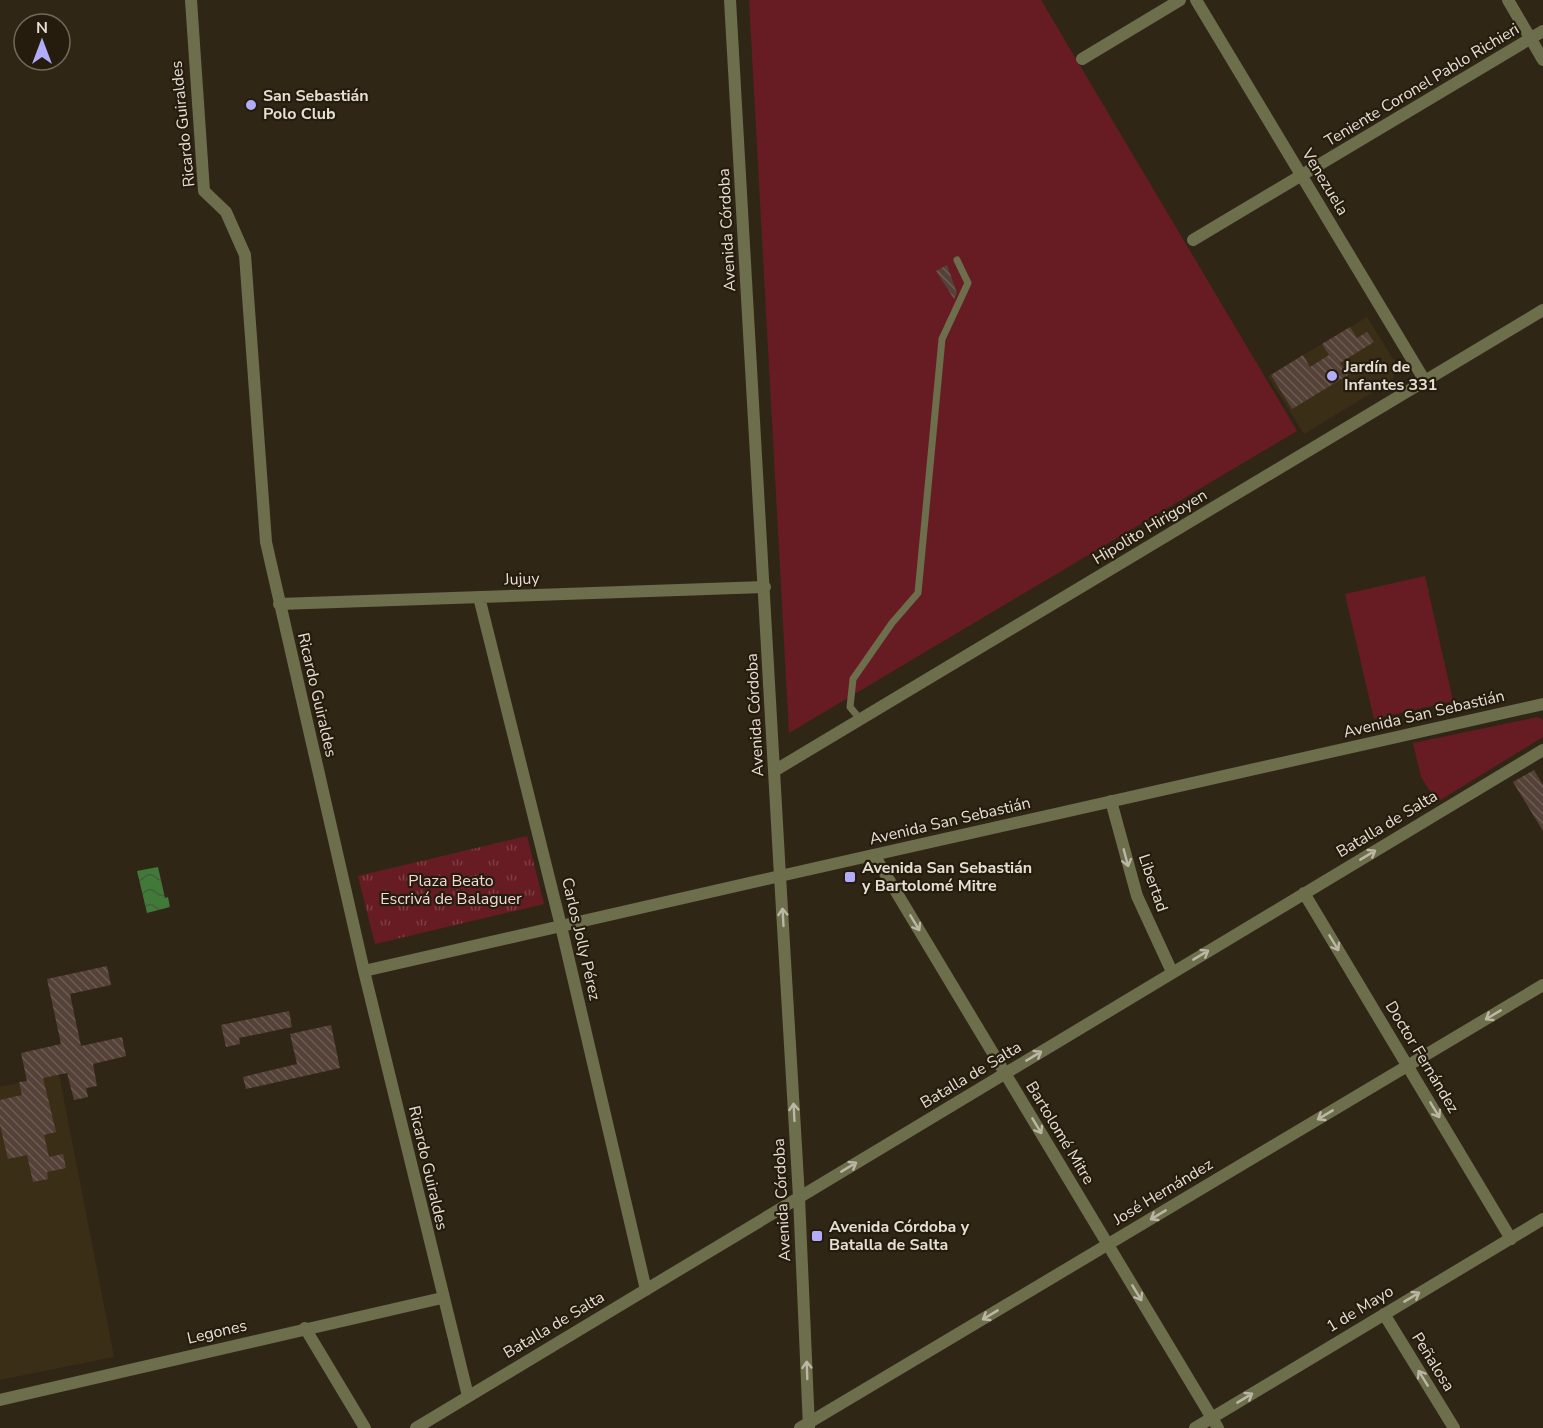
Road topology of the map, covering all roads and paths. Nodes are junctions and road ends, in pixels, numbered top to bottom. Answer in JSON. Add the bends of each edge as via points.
{"nodes":[{"id":1,"x":191,"y":0,"type":"edge"},
{"id":2,"x":730,"y":0,"type":"edge"},
{"id":3,"x":1180,"y":0,"type":"edge"},
{"id":4,"x":1196,"y":0,"type":"edge"},
{"id":5,"x":1508,"y":0,"type":"edge"},
{"id":6,"x":1543,"y":31,"type":"edge"},
{"id":7,"x":1530,"y":39,"type":"junction"},
{"id":8,"x":1082,"y":58,"type":"dead end"},
{"id":9,"x":1543,"y":60,"type":"edge"},
{"id":10,"x":1302,"y":176,"type":"junction"},
{"id":11,"x":1194,"y":240,"type":"dead end"},
{"id":12,"x":957,"y":260,"type":"dead end"},
{"id":13,"x":1543,"y":310,"type":"edge"},
{"id":14,"x":1425,"y":381,"type":"junction"},
{"id":15,"x":765,"y":587,"type":"junction"},
{"id":16,"x":479,"y":597,"type":"junction"},
{"id":17,"x":279,"y":604,"type":"junction"},
{"id":18,"x":1543,"y":704,"type":"edge"},
{"id":19,"x":860,"y":719,"type":"junction"},
{"id":20,"x":1543,"y":750,"type":"edge"},
{"id":21,"x":774,"y":771,"type":"junction"},
{"id":22,"x":1111,"y":801,"type":"junction"},
{"id":23,"x":873,"y":855,"type":"junction"},
{"id":24,"x":780,"y":876,"type":"junction"},
{"id":25,"x":1304,"y":893,"type":"junction"},
{"id":26,"x":561,"y":926,"type":"junction"},
{"id":27,"x":364,"y":971,"type":"junction"},
{"id":28,"x":1172,"y":972,"type":"junction"},
{"id":29,"x":1543,"y":985,"type":"edge"},
{"id":30,"x":1408,"y":1065,"type":"junction"},
{"id":31,"x":1005,"y":1073,"type":"junction"},
{"id":32,"x":799,"y":1197,"type":"junction"},
{"id":33,"x":1543,"y":1219,"type":"edge"},
{"id":34,"x":1511,"y":1239,"type":"junction"},
{"id":35,"x":1108,"y":1245,"type":"junction"},
{"id":36,"x":646,"y":1290,"type":"junction"},
{"id":37,"x":442,"y":1298,"type":"junction"},
{"id":38,"x":1384,"y":1314,"type":"junction"},
{"id":39,"x":305,"y":1328,"type":"junction"},
{"id":40,"x":468,"y":1396,"type":"junction"},
{"id":41,"x":0,"y":1400,"type":"edge"},
{"id":42,"x":1215,"y":1423,"type":"edge"},
{"id":43,"x":806,"y":1426,"type":"edge"},
{"id":44,"x":365,"y":1428,"type":"edge"},
{"id":45,"x":416,"y":1428,"type":"edge"},
{"id":46,"x":1195,"y":1428,"type":"edge"},
{"id":47,"x":1454,"y":1428,"type":"edge"}],
"edges":[{"from":1,"to":17,"type":"street","name":"Ricardo Guiraldes","via":[[204,190],[226,212],[245,255],[266,542]]},
{"from":2,"to":15,"type":"street","name":"Avenida Córdoba"},
{"from":3,"to":8,"type":"street"},
{"from":4,"to":10,"type":"street","name":"Venezuela"},
{"from":5,"to":7,"type":"street"},
{"from":6,"to":7,"type":"street","name":"Teniente Coronel Pablo Richieri"},
{"from":7,"to":9,"type":"street"},
{"from":7,"to":10,"type":"street","name":"Teniente Coronel Pablo Richieri"},
{"from":10,"to":11,"type":"street","name":"Teniente Coronel Pablo Richieri"},
{"from":10,"to":14,"type":"street","name":"Venezuela"},
{"from":12,"to":19,"type":"lane","via":[[968,283],[942,339],[918,593],[854,679],[850,707]]},
{"from":13,"to":14,"type":"street","name":"Hipolito Hirigoyen"},
{"from":14,"to":19,"type":"street","name":"Hipolito Hirigoyen"},
{"from":15,"to":16,"type":"street","name":"Jujuy"},
{"from":15,"to":21,"type":"street","name":"Avenida Córdoba"},
{"from":16,"to":17,"type":"street","name":"Jujuy"},
{"from":16,"to":26,"type":"street","name":"Carlos Jolly Pérez"},
{"from":17,"to":27,"type":"street","name":"Ricardo Guiraldes"},
{"from":18,"to":22,"type":"street","name":"Avenida San Sebastián"},
{"from":19,"to":21,"type":"street","name":"Hipolito Hirigoyen"},
{"from":25,"to":20,"type":"street","name":"Batalla de Salta","one_way":true},
{"from":21,"to":24,"type":"street","name":"Avenida Córdoba"},
{"from":22,"to":23,"type":"street","name":"Avenida San Sebastián"},
{"from":22,"to":28,"type":"street","name":"Libertad","one_way":true,"via":[[1137,897]]},
{"from":23,"to":24,"type":"street","name":"Avenida San Sebastián"},
{"from":23,"to":31,"type":"street","name":"Bartolomé Mitre","one_way":true},
{"from":24,"to":26,"type":"street","name":"Avenida San Sebastián"},
{"from":32,"to":24,"type":"street","name":"Avenida Córdoba","one_way":true},
{"from":28,"to":25,"type":"street","name":"Batalla de Salta","one_way":true},
{"from":25,"to":30,"type":"street","name":"Doctor Fernández","one_way":true},
{"from":26,"to":27,"type":"street","name":"Avenida San Sebastián"},
{"from":26,"to":36,"type":"street","name":"Carlos Jolly Pérez"},
{"from":27,"to":37,"type":"street","name":"Ricardo Guiraldes"},
{"from":31,"to":28,"type":"street","name":"Batalla de Salta","one_way":true},
{"from":29,"to":30,"type":"street","name":"José Hernández","one_way":true},
{"from":30,"to":34,"type":"street","name":"Doctor Fernández","one_way":true},
{"from":30,"to":35,"type":"street","name":"José Hernández","one_way":true},
{"from":32,"to":31,"type":"street","name":"Batalla de Salta","one_way":true},
{"from":31,"to":35,"type":"street","name":"Bartolomé Mitre","one_way":true},
{"from":32,"to":36,"type":"street","name":"Batalla de Salta"},
{"from":43,"to":32,"type":"street","name":"Avenida Córdoba","one_way":true},
{"from":33,"to":34,"type":"street","name":"1 de Mayo"},
{"from":38,"to":34,"type":"street","name":"1 de Mayo","one_way":true},
{"from":35,"to":42,"type":"street","name":"Bartolomé Mitre","one_way":true},
{"from":35,"to":43,"type":"street","name":"José Hernández","one_way":true},
{"from":36,"to":40,"type":"street","name":"Batalla de Salta"},
{"from":37,"to":39,"type":"street","name":"Legones"},
{"from":37,"to":40,"type":"street","name":"Ricardo Guiraldes"},
{"from":42,"to":38,"type":"street","name":"1 de Mayo","one_way":true},
{"from":47,"to":38,"type":"street","name":"Peñalosa","one_way":true},
{"from":39,"to":41,"type":"street","name":"Legones"},
{"from":39,"to":44,"type":"street"},
{"from":40,"to":45,"type":"street","name":"Batalla de Salta"},
{"from":42,"to":46,"type":"street","name":"1 de Mayo"}]}
